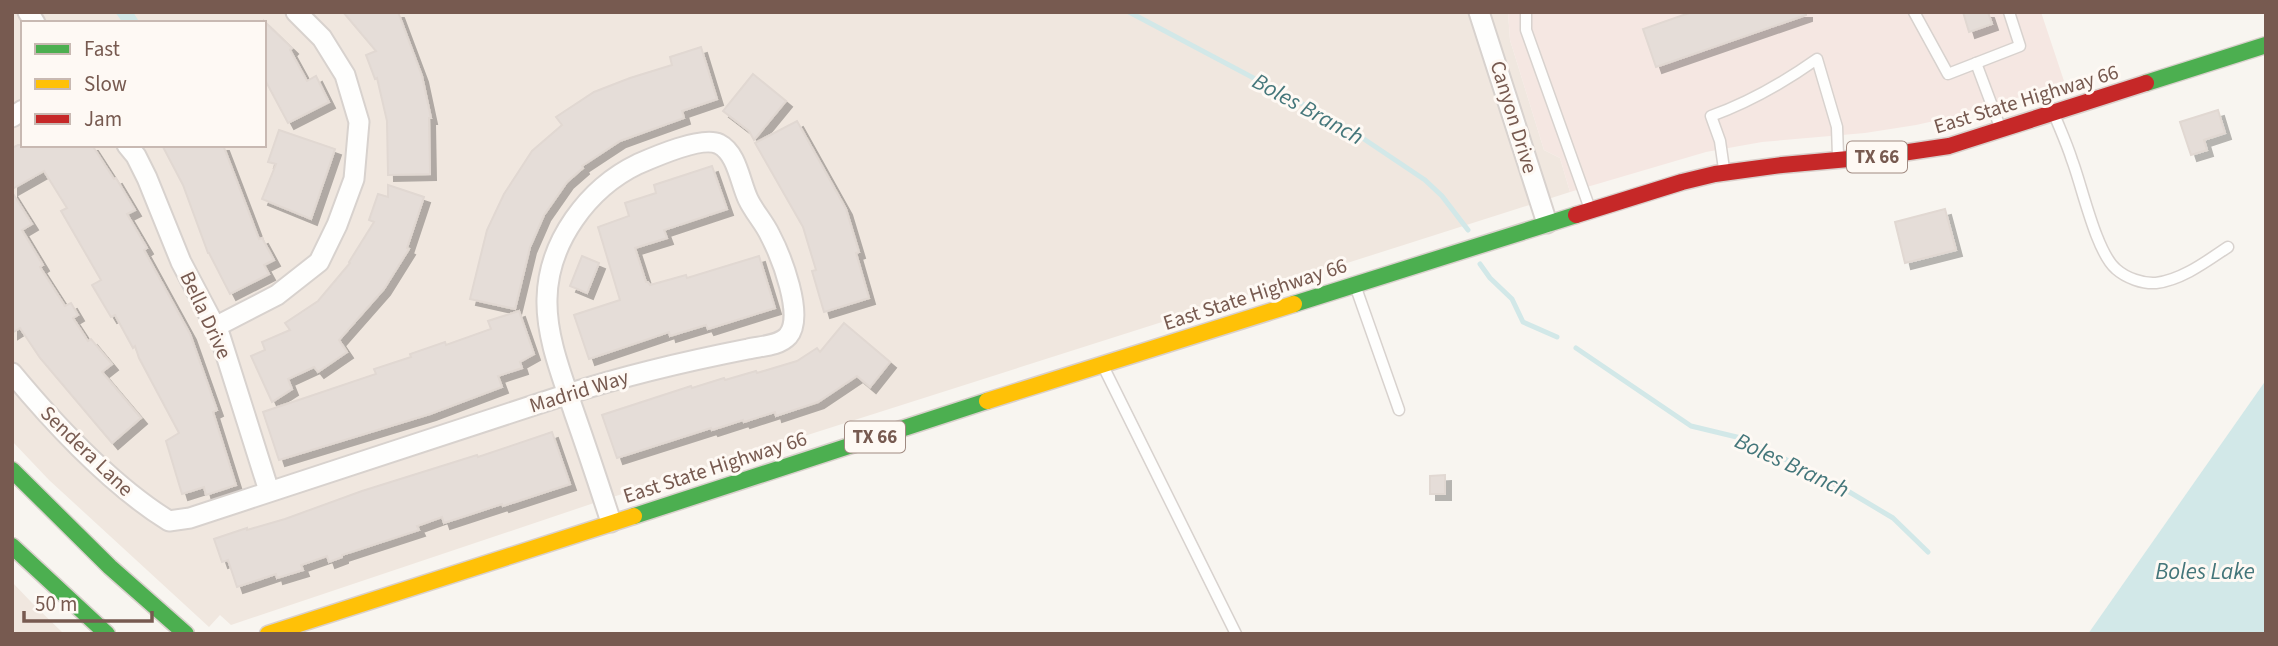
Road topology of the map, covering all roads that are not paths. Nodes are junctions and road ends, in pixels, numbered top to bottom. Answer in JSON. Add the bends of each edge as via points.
{"nodes":[{"id":1,"x":296,"y":12,"type":"edge"},
{"id":2,"x":1479,"y":12,"type":"edge"},
{"id":3,"x":1526,"y":12,"type":"edge"},
{"id":4,"x":1914,"y":12,"type":"edge"},
{"id":5,"x":2009,"y":12,"type":"edge"},
{"id":6,"x":2266,"y":46,"type":"edge"},
{"id":7,"x":1976,"y":63,"type":"junction"},
{"id":8,"x":2054,"y":114,"type":"junction"},
{"id":9,"x":2002,"y":131,"type":"junction"},
{"id":10,"x":129,"y":147,"type":"edge"},
{"id":11,"x":1838,"y":160,"type":"junction"},
{"id":12,"x":1724,"y":172,"type":"junction"},
{"id":13,"x":1590,"y":210,"type":"junction"},
{"id":14,"x":1547,"y":223,"type":"junction"},
{"id":15,"x":2228,"y":247,"type":"dead end"},
{"id":16,"x":1354,"y":285,"type":"junction"},
{"id":17,"x":215,"y":327,"type":"junction"},
{"id":18,"x":1102,"y":364,"type":"junction"},
{"id":19,"x":12,"y":373,"type":"edge"},
{"id":20,"x":568,"y":394,"type":"junction"},
{"id":21,"x":1399,"y":410,"type":"dead end"},
{"id":22,"x":12,"y":470,"type":"edge"},
{"id":23,"x":269,"y":491,"type":"junction"},
{"id":24,"x":169,"y":521,"type":"joint"},
{"id":25,"x":611,"y":522,"type":"junction"},
{"id":26,"x":12,"y":546,"type":"edge"},
{"id":27,"x":107,"y":634,"type":"edge"},
{"id":28,"x":186,"y":634,"type":"edge"},
{"id":29,"x":268,"y":634,"type":"edge"},
{"id":30,"x":1236,"y":634,"type":"edge"}],
"edges":[{"from":1,"to":17,"type":"street","via":[[322,38],[345,75],[359,122],[355,179],[318,262],[277,295]]},
{"from":2,"to":14,"type":"street","name":"Canyon Drive"},
{"from":3,"to":13,"type":"lane","via":[[1526,30]]},
{"from":4,"to":7,"type":"lane","via":[[1948,74]]},
{"from":5,"to":7,"type":"lane","via":[[2020,46]]},
{"from":6,"to":8,"type":"main road","name":"East State Highway 66","number":"TX 66"},
{"from":7,"to":9,"type":"lane"},
{"from":8,"to":9,"type":"main road","name":"East State Highway 66","number":"TX 66"},
{"from":8,"to":15,"type":"lane","via":[[2100,242],[2116,269],[2144,283],[2158,283],[2201,265]]},
{"from":9,"to":11,"type":"main road","name":"East State Highway 66","number":"TX 66","via":[[1922,152]]},
{"from":10,"to":17,"type":"street","name":"Bella Drive"},
{"from":11,"to":12,"type":"main road","name":"East State Highway 66","number":"TX 66"},
{"from":11,"to":12,"type":"lane","via":[[1837,127],[1817,59],[1744,104],[1711,116]]},
{"from":12,"to":13,"type":"main road","name":"East State Highway 66","number":"TX 66"},
{"from":13,"to":14,"type":"main road","name":"East State Highway 66","number":"TX 66"},
{"from":14,"to":16,"type":"main road","name":"East State Highway 66","number":"TX 66"},
{"from":16,"to":18,"type":"main road","name":"East State Highway 66","number":"TX 66"},
{"from":16,"to":21,"type":"lane"},
{"from":17,"to":23,"type":"street","name":"Bella Drive"},
{"from":18,"to":25,"type":"main road","name":"East State Highway 66","number":"TX 66"},
{"from":18,"to":30,"type":"lane"},
{"from":19,"to":24,"type":"street","name":"Sendera Lane","via":[[96,463]]},
{"from":20,"to":20,"type":"street","name":"Madrid Way","via":[[643,371],[775,344],[789,335],[795,311],[782,260],[749,201],[733,160],[718,143],[697,143],[628,169],[575,217],[553,262],[547,301],[554,349]]},
{"from":20,"to":23,"type":"street","name":"Madrid Way"},
{"from":20,"to":25,"type":"street"},
{"from":22,"to":28,"type":"main road"},
{"from":23,"to":24,"type":"street","name":"Madrid Way"},
{"from":25,"to":29,"type":"main road","name":"East State Highway 66","number":"TX 66"},
{"from":26,"to":27,"type":"main road"}]}
